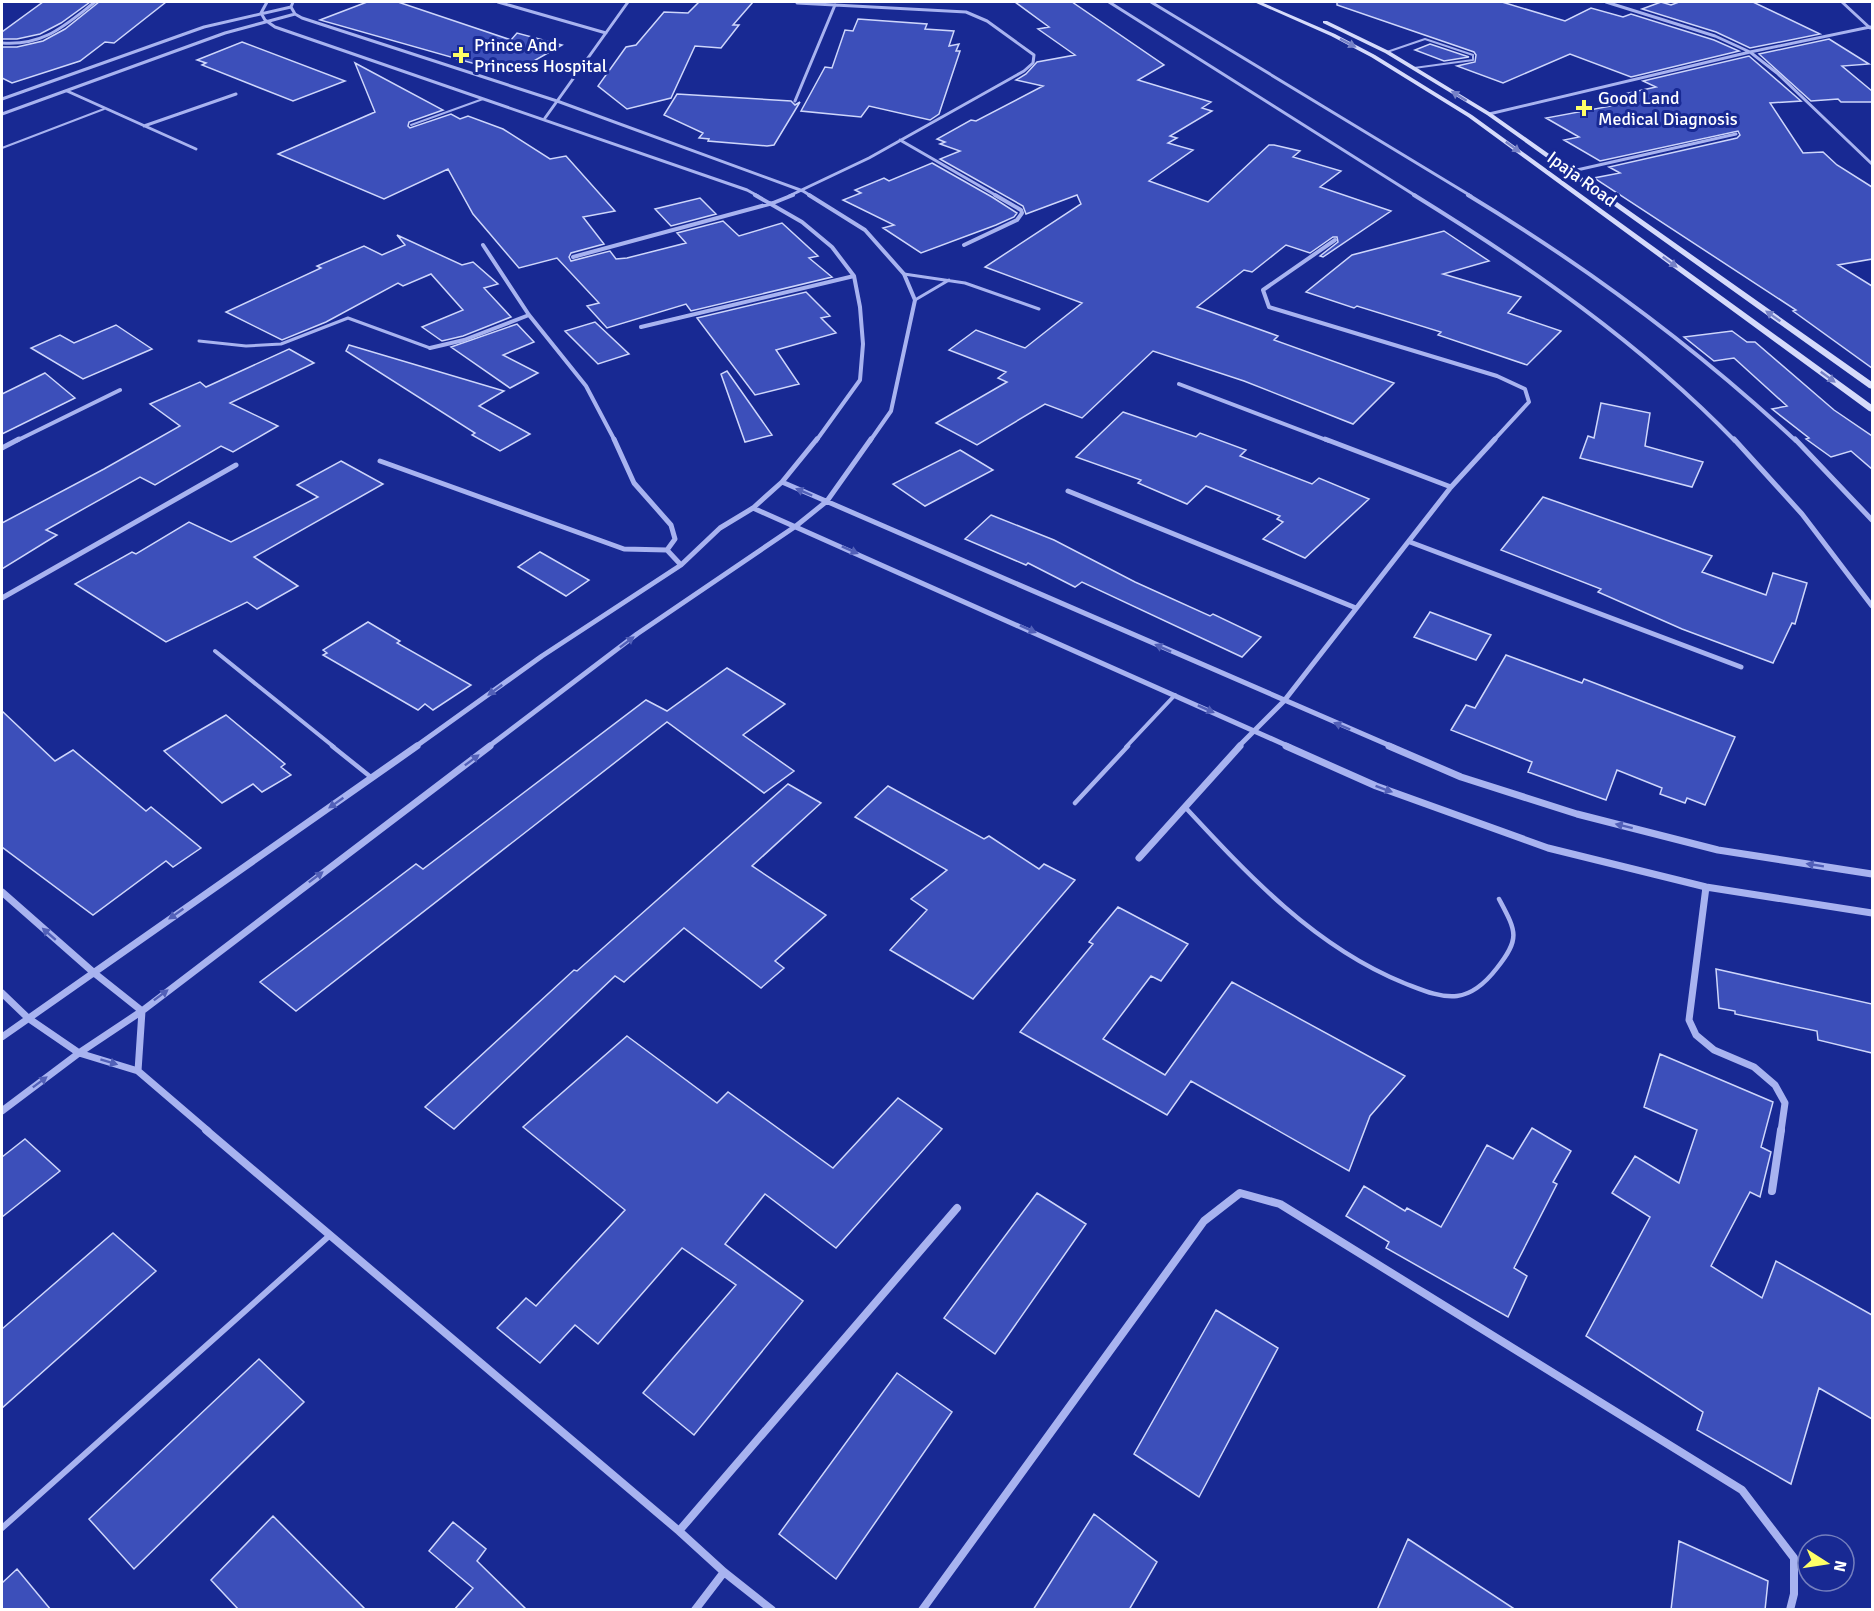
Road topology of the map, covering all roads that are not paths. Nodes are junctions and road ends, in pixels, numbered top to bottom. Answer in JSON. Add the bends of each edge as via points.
{"nodes":[{"id":1,"x":95,"y":2,"type":"edge"},
{"id":2,"x":267,"y":2,"type":"edge"},
{"id":3,"x":293,"y":2,"type":"edge"},
{"id":4,"x":498,"y":2,"type":"edge"},
{"id":5,"x":628,"y":2,"type":"edge"},
{"id":6,"x":1109,"y":2,"type":"edge"},
{"id":7,"x":1151,"y":2,"type":"edge"},
{"id":8,"x":1257,"y":2,"type":"edge"},
{"id":9,"x":1278,"y":2,"type":"edge"},
{"id":10,"x":1606,"y":2,"type":"edge"},
{"id":11,"x":1842,"y":2,"type":"edge"},
{"id":12,"x":797,"y":3,"type":"edge"},
{"id":13,"x":835,"y":5,"type":"junction"},
{"id":14,"x":291,"y":7,"type":"junction"},
{"id":15,"x":261,"y":13,"type":"junction"},
{"id":16,"x":295,"y":14,"type":"junction"},
{"id":17,"x":265,"y":20,"type":"junction"},
{"id":18,"x":1871,"y":28,"type":"edge"},
{"id":19,"x":606,"y":33,"type":"junction"},
{"id":20,"x":2,"y":43,"type":"edge"},
{"id":21,"x":1387,"y":52,"type":"junction"},
{"id":22,"x":1750,"y":52,"type":"junction"},
{"id":23,"x":1414,"y":68,"type":"junction"},
{"id":24,"x":67,"y":91,"type":"junction"},
{"id":25,"x":236,"y":94,"type":"dead end"},
{"id":26,"x":2,"y":99,"type":"edge"},
{"id":27,"x":483,"y":99,"type":"junction"},
{"id":28,"x":795,"y":101,"type":"dead end"},
{"id":29,"x":556,"y":102,"type":"junction"},
{"id":30,"x":104,"y":109,"type":"junction"},
{"id":31,"x":2,"y":114,"type":"edge"},
{"id":32,"x":1488,"y":114,"type":"junction"},
{"id":33,"x":545,"y":118,"type":"junction"},
{"id":34,"x":411,"y":125,"type":"dead end"},
{"id":35,"x":144,"y":126,"type":"junction"},
{"id":36,"x":1736,"y":134,"type":"dead end"},
{"id":37,"x":900,"y":140,"type":"junction"},
{"id":38,"x":2,"y":148,"type":"edge"},
{"id":39,"x":196,"y":149,"type":"dead end"},
{"id":40,"x":1872,"y":164,"type":"edge"},
{"id":41,"x":1568,"y":172,"type":"junction"},
{"id":42,"x":803,"y":191,"type":"junction"},
{"id":43,"x":773,"y":203,"type":"junction"},
{"id":44,"x":1335,"y":240,"type":"dead end"},
{"id":45,"x":483,"y":245,"type":"dead end"},
{"id":46,"x":964,"y":245,"type":"dead end"},
{"id":47,"x":573,"y":257,"type":"dead end"},
{"id":48,"x":904,"y":274,"type":"junction"},
{"id":49,"x":854,"y":276,"type":"junction"},
{"id":50,"x":949,"y":280,"type":"junction"},
{"id":51,"x":915,"y":300,"type":"junction"},
{"id":52,"x":1039,"y":309,"type":"dead end"},
{"id":53,"x":529,"y":315,"type":"junction"},
{"id":54,"x":641,"y":327,"type":"dead end"},
{"id":55,"x":199,"y":341,"type":"dead end"},
{"id":56,"x":430,"y":348,"type":"joint"},
{"id":57,"x":1179,"y":384,"type":"dead end"},
{"id":58,"x":1872,"y":386,"type":"edge"},
{"id":59,"x":120,"y":390,"type":"dead end"},
{"id":60,"x":1872,"y":409,"type":"edge"},
{"id":61,"x":2,"y":448,"type":"edge"},
{"id":62,"x":380,"y":461,"type":"dead end"},
{"id":63,"x":236,"y":465,"type":"dead end"},
{"id":64,"x":782,"y":482,"type":"junction"},
{"id":65,"x":1451,"y":487,"type":"junction"},
{"id":66,"x":1068,"y":491,"type":"dead end"},
{"id":67,"x":826,"y":501,"type":"junction"},
{"id":68,"x":753,"y":508,"type":"junction"},
{"id":69,"x":1872,"y":520,"type":"edge"},
{"id":70,"x":796,"y":526,"type":"junction"},
{"id":71,"x":1410,"y":542,"type":"junction"},
{"id":72,"x":667,"y":550,"type":"junction"},
{"id":73,"x":681,"y":565,"type":"junction"},
{"id":74,"x":2,"y":598,"type":"edge"},
{"id":75,"x":1872,"y":606,"type":"edge"},
{"id":76,"x":1356,"y":608,"type":"junction"},
{"id":77,"x":215,"y":651,"type":"dead end"},
{"id":78,"x":1741,"y":667,"type":"dead end"},
{"id":79,"x":1175,"y":694,"type":"junction"},
{"id":80,"x":1284,"y":701,"type":"junction"},
{"id":81,"x":1254,"y":730,"type":"junction"},
{"id":82,"x":372,"y":778,"type":"junction"},
{"id":83,"x":1075,"y":804,"type":"dead end"},
{"id":84,"x":1185,"y":807,"type":"junction"},
{"id":85,"x":1139,"y":858,"type":"dead end"},
{"id":86,"x":1872,"y":874,"type":"edge"},
{"id":87,"x":1707,"y":887,"type":"junction"},
{"id":88,"x":2,"y":892,"type":"edge"},
{"id":89,"x":1499,"y":899,"type":"dead end"},
{"id":90,"x":1872,"y":913,"type":"edge"},
{"id":91,"x":93,"y":972,"type":"junction"},
{"id":92,"x":2,"y":993,"type":"edge"},
{"id":93,"x":142,"y":1011,"type":"junction"},
{"id":94,"x":28,"y":1018,"type":"junction"},
{"id":95,"x":2,"y":1037,"type":"edge"},
{"id":96,"x":79,"y":1053,"type":"junction"},
{"id":97,"x":138,"y":1071,"type":"junction"},
{"id":98,"x":2,"y":1111,"type":"edge"},
{"id":99,"x":1772,"y":1191,"type":"dead end"},
{"id":100,"x":957,"y":1208,"type":"dead end"},
{"id":101,"x":329,"y":1236,"type":"junction"},
{"id":102,"x":2,"y":1528,"type":"edge"},
{"id":103,"x":679,"y":1531,"type":"junction"},
{"id":104,"x":724,"y":1572,"type":"junction"},
{"id":105,"x":694,"y":1610,"type":"edge"},
{"id":106,"x":772,"y":1610,"type":"edge"},
{"id":107,"x":922,"y":1610,"type":"edge"},
{"id":108,"x":1790,"y":1610,"type":"edge"}],
"edges":[{"from":1,"to":20,"type":"street","via":[[46,39],[29,45]]},
{"from":2,"to":15,"type":"street"},
{"from":3,"to":14,"type":"street"},
{"from":4,"to":19,"type":"street"},
{"from":5,"to":19,"type":"street"},
{"from":6,"to":75,"type":"street","via":[[1545,280],[1666,374],[1805,515]]},
{"from":7,"to":69,"type":"street","via":[[1556,249],[1678,338],[1750,398]]},
{"from":8,"to":60,"type":"main road","name":"Ipaja Road","one_way":true,"via":[[1373,56],[1470,116]]},
{"from":9,"to":21,"type":"main road","name":"Ipaja Road"},
{"from":10,"to":22,"type":"street","via":[[1715,36]]},
{"from":11,"to":18,"type":"street"},
{"from":12,"to":13,"type":"street"},
{"from":13,"to":28,"type":"street"},
{"from":13,"to":37,"type":"street","via":[[966,12],[987,21],[1034,55],[1033,63],[1024,71]]},
{"from":14,"to":15,"type":"street"},
{"from":14,"to":16,"type":"street"},
{"from":15,"to":17,"type":"street"},
{"from":15,"to":26,"type":"street","via":[[204,27]]},
{"from":16,"to":17,"type":"street"},
{"from":16,"to":29,"type":"street"},
{"from":17,"to":24,"type":"street"},
{"from":17,"to":27,"type":"street","via":[[275,27]]},
{"from":18,"to":22,"type":"street"},
{"from":19,"to":29,"type":"street"},
{"from":21,"to":23,"type":"main road","name":"Ipaja Road"},
{"from":21,"to":23,"type":"lane","via":[[1425,39],[1473,55],[1473,60]]},
{"from":22,"to":32,"type":"street"},
{"from":22,"to":40,"type":"street"},
{"from":32,"to":23,"type":"main road","name":"Ipaja Road","one_way":true},
{"from":24,"to":30,"type":"street"},
{"from":24,"to":31,"type":"street"},
{"from":25,"to":35,"type":"street"},
{"from":27,"to":33,"type":"street"},
{"from":27,"to":34,"type":"lane"},
{"from":29,"to":33,"type":"street"},
{"from":29,"to":42,"type":"street"},
{"from":30,"to":35,"type":"street"},
{"from":30,"to":38,"type":"lane"},
{"from":32,"to":41,"type":"main road","name":"Ipaja Road"},
{"from":33,"to":43,"type":"street","via":[[747,190]]},
{"from":35,"to":39,"type":"street"},
{"from":36,"to":41,"type":"street"},
{"from":37,"to":42,"type":"street"},
{"from":37,"to":46,"type":"street","via":[[1021,210],[1017,220]]},
{"from":58,"to":41,"type":"main road","name":"Ipaja Road","one_way":true},
{"from":42,"to":43,"type":"street"},
{"from":42,"to":48,"type":"street","via":[[865,230]]},
{"from":43,"to":47,"type":"street"},
{"from":43,"to":49,"type":"street","via":[[832,247]]},
{"from":44,"to":65,"type":"street","via":[[1263,290],[1269,308],[1497,376],[1525,389],[1529,402]]},
{"from":45,"to":53,"type":"street"},
{"from":48,"to":50,"type":"lane"},
{"from":48,"to":51,"type":"street"},
{"from":49,"to":54,"type":"street"},
{"from":49,"to":64,"type":"street","via":[[863,344],[860,380]]},
{"from":50,"to":51,"type":"lane"},
{"from":50,"to":52,"type":"lane"},
{"from":51,"to":67,"type":"street","via":[[891,411]]},
{"from":53,"to":56,"type":"street","via":[[464,340]]},
{"from":53,"to":72,"type":"street","via":[[586,386],[634,483],[671,525],[675,539]]},
{"from":55,"to":56,"type":"lane","via":[[279,344],[348,318]]},
{"from":57,"to":65,"type":"street"},
{"from":59,"to":61,"type":"street"},
{"from":62,"to":72,"type":"street","via":[[624,549]]},
{"from":63,"to":74,"type":"street"},
{"from":67,"to":64,"type":"street","one_way":true},
{"from":64,"to":68,"type":"street"},
{"from":65,"to":71,"type":"street"},
{"from":66,"to":76,"type":"street"},
{"from":67,"to":70,"type":"street"},
{"from":80,"to":67,"type":"street","one_way":true},
{"from":68,"to":70,"type":"street"},
{"from":68,"to":73,"type":"street","via":[[720,528]]},
{"from":70,"to":79,"type":"street","one_way":true},
{"from":93,"to":70,"type":"street","one_way":true,"via":[[637,634]]},
{"from":71,"to":76,"type":"street"},
{"from":71,"to":78,"type":"street"},
{"from":72,"to":73,"type":"street"},
{"from":73,"to":82,"type":"street","one_way":true,"via":[[542,656]]},
{"from":76,"to":80,"type":"street"},
{"from":77,"to":82,"type":"lane"},
{"from":79,"to":81,"type":"street","one_way":true},
{"from":79,"to":83,"type":"lane"},
{"from":80,"to":81,"type":"street"},
{"from":86,"to":80,"type":"street","one_way":true,"via":[[1718,850],[1577,814],[1461,777]]},
{"from":81,"to":84,"type":"street"},
{"from":81,"to":87,"type":"street","one_way":true,"via":[[1376,786],[1548,848]]},
{"from":82,"to":91,"type":"street","one_way":true},
{"from":84,"to":85,"type":"street"},
{"from":84,"to":89,"type":"lane","via":[[1245,872],[1349,957],[1444,997],[1464,994],[1487,982],[1513,947],[1512,924]]},
{"from":87,"to":90,"type":"street"},
{"from":87,"to":99,"type":"street","via":[[1689,1020],[1696,1035],[1714,1050],[1754,1067],[1775,1085],[1785,1103]]},
{"from":91,"to":88,"type":"street","one_way":true},
{"from":91,"to":93,"type":"street"},
{"from":91,"to":94,"type":"street"},
{"from":92,"to":94,"type":"street"},
{"from":93,"to":96,"type":"street"},
{"from":93,"to":97,"type":"street"},
{"from":94,"to":95,"type":"street"},
{"from":94,"to":96,"type":"street"},
{"from":96,"to":97,"type":"street","one_way":true},
{"from":98,"to":96,"type":"street","one_way":true},
{"from":97,"to":101,"type":"street"},
{"from":100,"to":103,"type":"street"},
{"from":101,"to":102,"type":"lane"},
{"from":101,"to":103,"type":"street"},
{"from":103,"to":104,"type":"street"},
{"from":104,"to":105,"type":"street"},
{"from":104,"to":106,"type":"street"},
{"from":107,"to":108,"type":"street","via":[[1204,1221],[1240,1193],[1280,1204],[1742,1490],[1794,1558]]}]}
